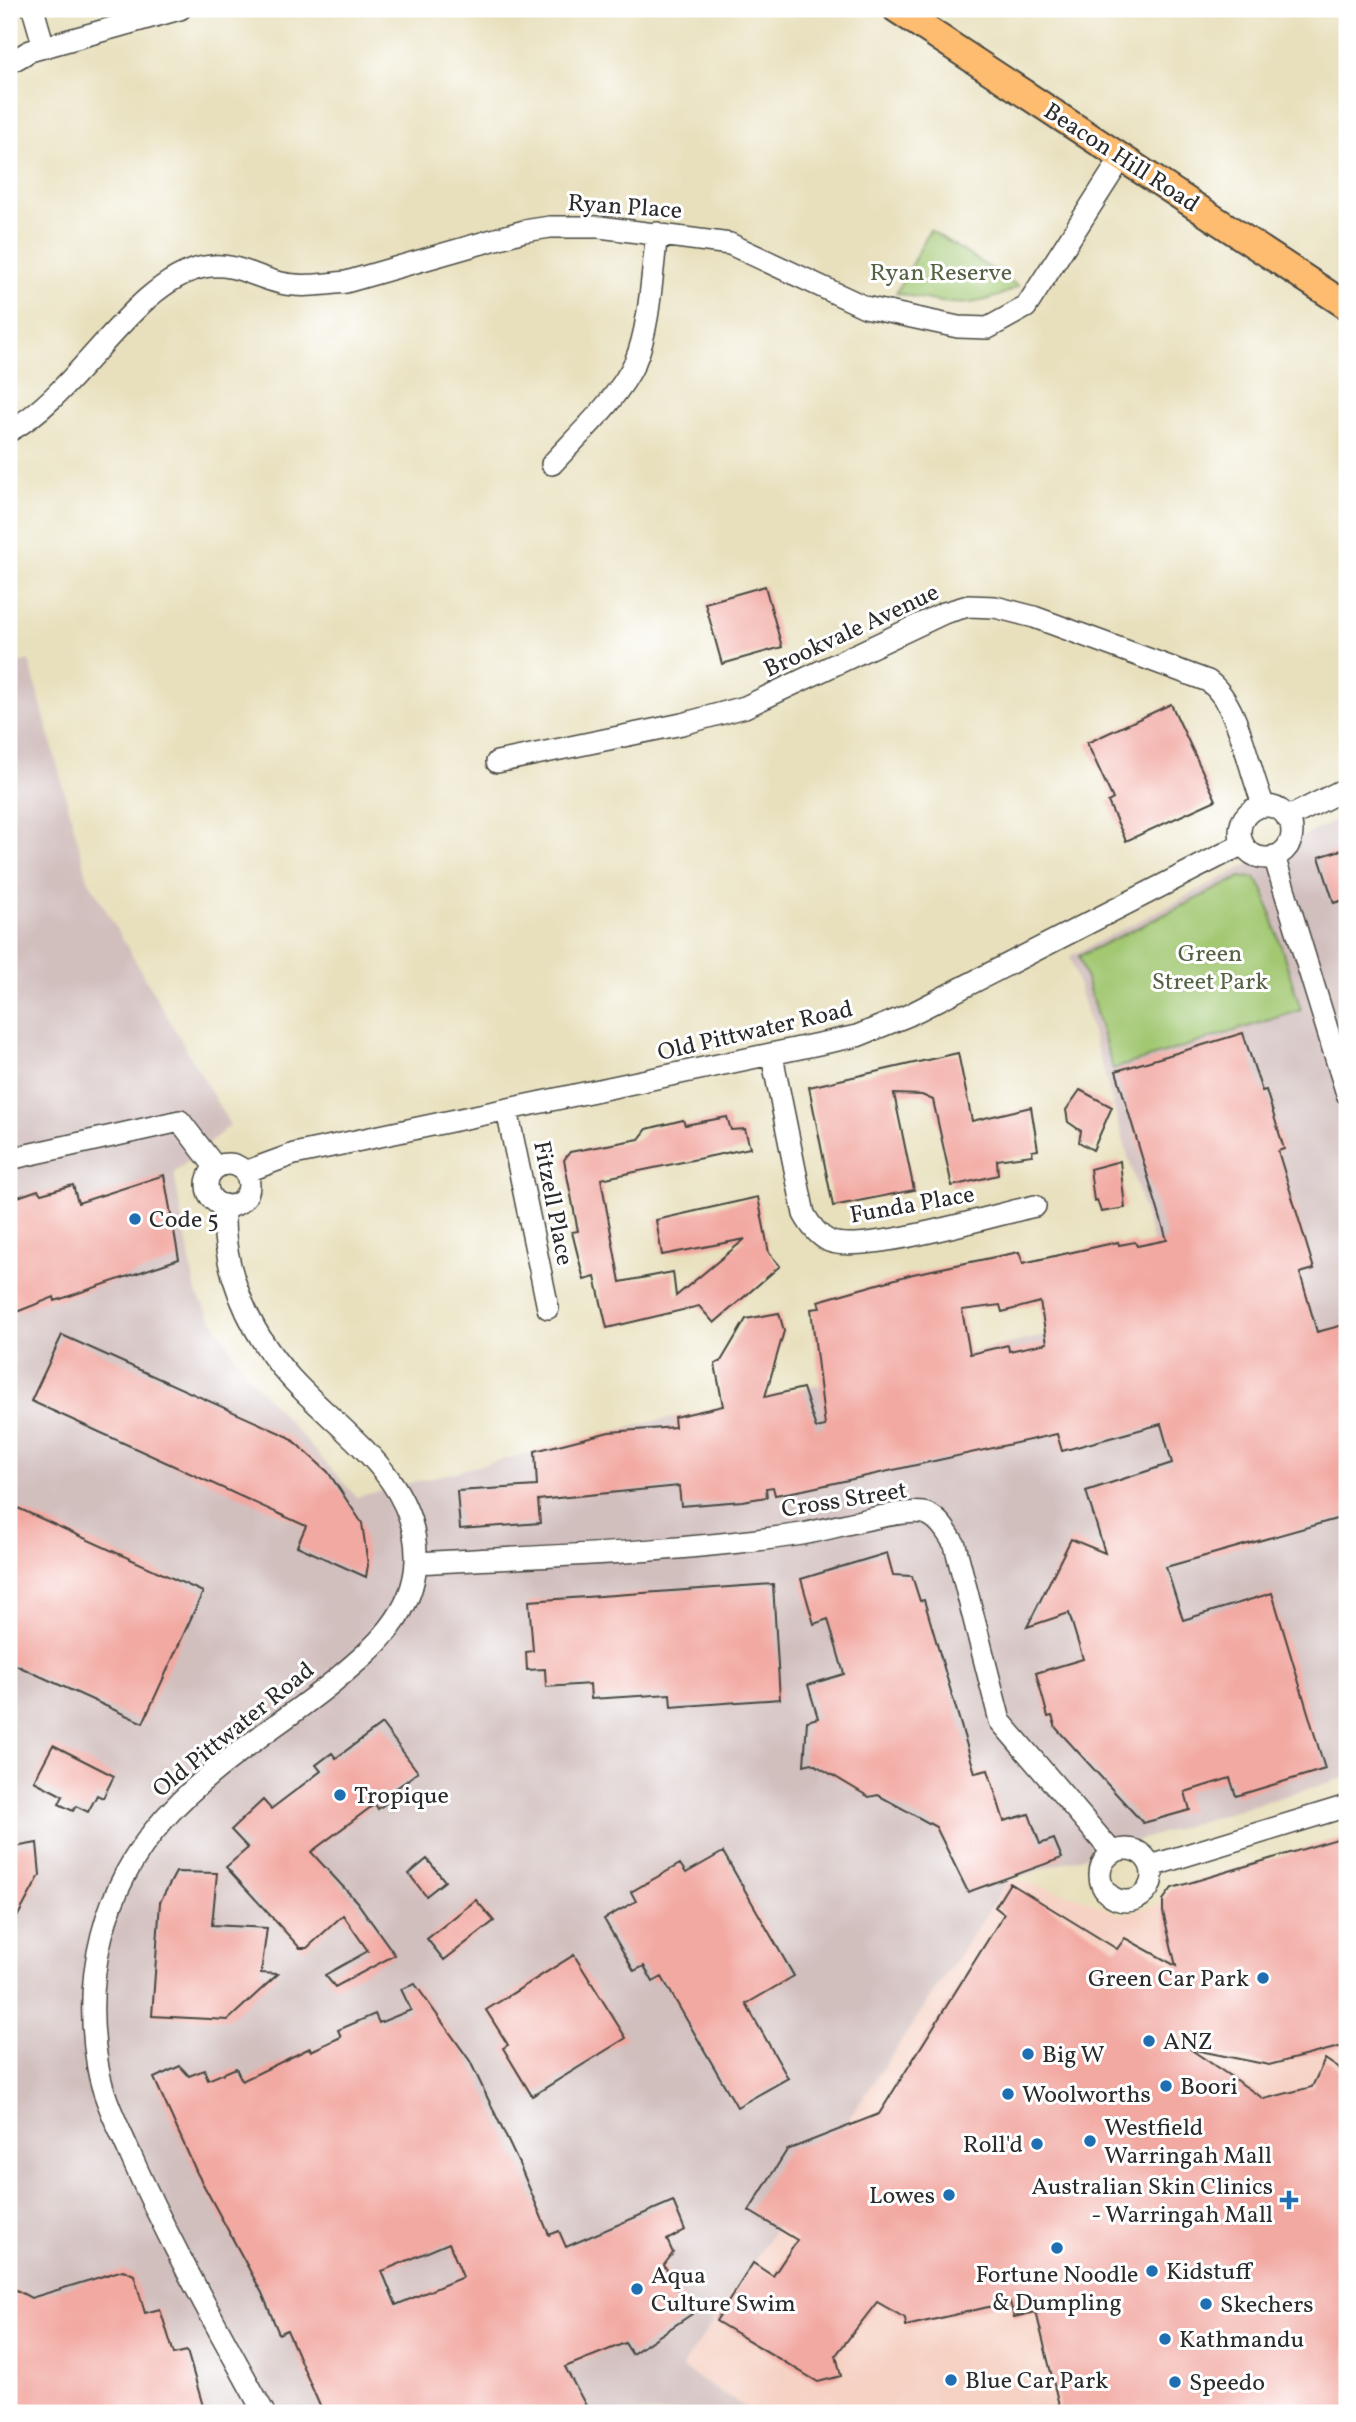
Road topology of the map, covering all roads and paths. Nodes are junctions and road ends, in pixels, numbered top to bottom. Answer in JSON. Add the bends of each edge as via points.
{"nodes":[{"id":1,"x":33,"y":9,"type":"edge"},
{"id":2,"x":180,"y":9,"type":"edge"},
{"id":3,"x":896,"y":9,"type":"edge"},
{"id":4,"x":44,"y":47,"type":"junction"},
{"id":5,"x":9,"y":63,"type":"edge"},
{"id":6,"x":1122,"y":157,"type":"junction"},
{"id":7,"x":657,"y":233,"type":"junction"},
{"id":8,"x":1347,"y":306,"type":"edge"},
{"id":9,"x":9,"y":431,"type":"edge"},
{"id":10,"x":552,"y":464,"type":"dead end"},
{"id":11,"x":497,"y":762,"type":"dead end"},
{"id":12,"x":1347,"y":788,"type":"edge"},
{"id":13,"x":1264,"y":806,"type":"junction"},
{"id":14,"x":1287,"y":818,"type":"junction"},
{"id":15,"x":1243,"y":844,"type":"junction"},
{"id":16,"x":1274,"y":856,"type":"junction"},
{"id":17,"x":772,"y":1056,"type":"junction"},
{"id":18,"x":1347,"y":1094,"type":"edge"},
{"id":19,"x":507,"y":1110,"type":"junction"},
{"id":20,"x":9,"y":1159,"type":"edge"},
{"id":21,"x":216,"y":1168,"type":"junction"},
{"id":22,"x":245,"y":1172,"type":"junction"},
{"id":23,"x":224,"y":1205,"type":"junction"},
{"id":24,"x":1035,"y":1206,"type":"dead end"},
{"id":25,"x":548,"y":1308,"type":"dead end"},
{"id":26,"x":416,"y":1563,"type":"junction"},
{"id":27,"x":1347,"y":1806,"type":"edge"},
{"id":28,"x":1112,"y":1852,"type":"junction"},
{"id":29,"x":1151,"y":1866,"type":"junction"},
{"id":30,"x":264,"y":2413,"type":"edge"}],
"edges":[{"from":1,"to":4,"type":"street"},
{"from":2,"to":4,"type":"street"},
{"from":3,"to":6,"type":"main road","name":"Beacon Hill Road"},
{"from":4,"to":5,"type":"street"},
{"from":6,"to":7,"type":"street","name":"Ryan Place","via":[[1026,307],[988,328],[958,327],[865,307],[746,249]]},
{"from":6,"to":8,"type":"main road","name":"Beacon Hill Road"},
{"from":7,"to":9,"type":"street","name":"Ryan Place","via":[[551,227],[323,285],[282,284],[232,266],[186,272],[150,296],[41,411]]},
{"from":7,"to":10,"type":"street","via":[[649,301],[635,362]]},
{"from":11,"to":13,"type":"street","name":"Brookvale Avenue","via":[[745,707],[944,613],[981,605],[1034,617],[1217,687],[1230,708]]},
{"from":12,"to":14,"type":"street"},
{"from":13,"to":14,"type":"street","via":[[1274,807]]},
{"from":13,"to":15,"type":"street","via":[[1243,820]]},
{"from":14,"to":16,"type":"street","via":[[1290,840]]},
{"from":15,"to":16,"type":"street","via":[[1256,856]]},
{"from":15,"to":17,"type":"street","name":"Old Pittwater Road","via":[[909,1015],[857,1036]]},
{"from":16,"to":18,"type":"street"},
{"from":17,"to":19,"type":"street","name":"Old Pittwater Road"},
{"from":17,"to":24,"type":"street","name":"Funda Place","via":[[804,1214],[813,1229],[829,1241],[869,1243]]},
{"from":19,"to":22,"type":"street","name":"Old Pittwater Road","via":[[294,1154]]},
{"from":19,"to":25,"type":"street","name":"Fitzell Place"},
{"from":20,"to":21,"type":"street","via":[[180,1121]]},
{"from":21,"to":22,"type":"street","via":[[229,1164]]},
{"from":21,"to":23,"type":"street","via":[[208,1189],[213,1199]]},
{"from":22,"to":23,"type":"street","via":[[247,1193],[238,1203]]},
{"from":23,"to":26,"type":"street","name":"Old Pittwater Road","via":[[226,1251],[251,1320],[288,1375],[367,1452],[397,1489],[412,1526]]},
{"from":26,"to":28,"type":"street","name":"Cross Street","via":[[704,1546],[926,1513],[940,1523],[955,1545],[1000,1721]]},
{"from":26,"to":30,"type":"street","name":"Old Pittwater Road","via":[[407,1601],[381,1639],[164,1818],[124,1875],[97,1950],[93,2012],[98,2071],[107,2100],[150,2200]]},
{"from":27,"to":29,"type":"street"},
{"from":28,"to":29,"type":"street","via":[[1134,1850]]},
{"from":28,"to":29,"type":"street","via":[[1100,1877],[1104,1890],[1118,1900],[1128,1902],[1144,1895],[1153,1876]]}]}
